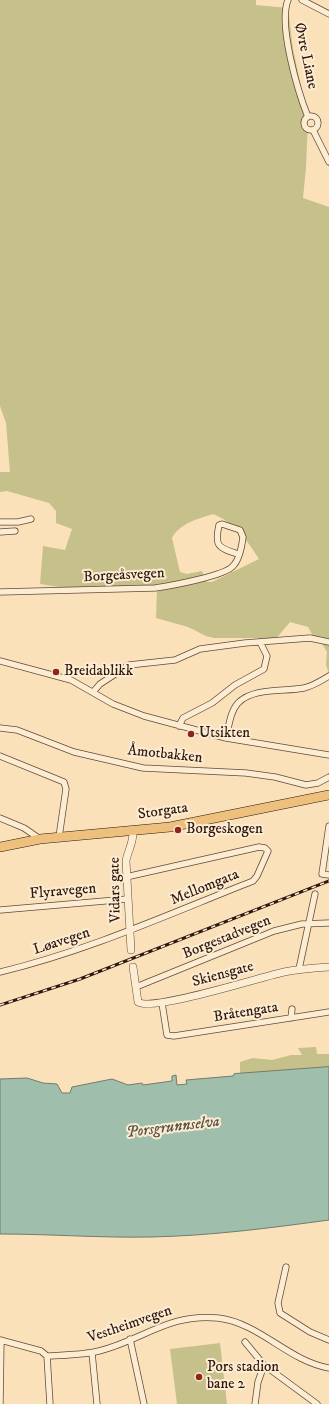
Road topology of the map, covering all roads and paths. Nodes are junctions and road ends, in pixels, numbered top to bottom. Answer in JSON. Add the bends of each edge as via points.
{"nodes":[{"id":1,"x":288,"y":0,"type":"edge"},
{"id":2,"x":302,"y":0,"type":"edge"},
{"id":3,"x":329,"y":14,"type":"edge"},
{"id":4,"x":308,"y":117,"type":"junction"},
{"id":5,"x":313,"y":130,"type":"junction"},
{"id":6,"x":329,"y":162,"type":"edge"},
{"id":7,"x":31,"y":519,"type":"dead end"},
{"id":8,"x":0,"y":522,"type":"edge"},
{"id":9,"x":15,"y":531,"type":"dead end"},
{"id":10,"x":0,"y":532,"type":"edge"},
{"id":11,"x":238,"y":554,"type":"junction"},
{"id":12,"x":0,"y":592,"type":"edge"},
{"id":13,"x":260,"y":642,"type":"junction"},
{"id":14,"x":329,"y":642,"type":"edge"},
{"id":15,"x":0,"y":661,"type":"edge"},
{"id":16,"x":329,"y":676,"type":"edge"},
{"id":17,"x":93,"y":692,"type":"junction"},
{"id":18,"x":179,"y":726,"type":"junction"},
{"id":19,"x":0,"y":728,"type":"edge"},
{"id":20,"x":226,"y":738,"type":"junction"},
{"id":21,"x":329,"y":755,"type":"edge"},
{"id":22,"x":0,"y":756,"type":"edge"},
{"id":23,"x":329,"y":777,"type":"edge"},
{"id":24,"x":329,"y":795,"type":"edge"},
{"id":25,"x":0,"y":818,"type":"edge"},
{"id":26,"x":329,"y":826,"type":"edge"},
{"id":27,"x":133,"y":830,"type":"junction"},
{"id":28,"x":58,"y":837,"type":"junction"},
{"id":29,"x":40,"y":839,"type":"junction"},
{"id":30,"x":0,"y":847,"type":"edge"},
{"id":31,"x":329,"y":875,"type":"edge"},
{"id":32,"x":126,"y":877,"type":"junction"},
{"id":33,"x":315,"y":894,"type":"dead end"},
{"id":34,"x":128,"y":899,"type":"junction"},
{"id":35,"x":0,"y":910,"type":"edge"},
{"id":36,"x":329,"y":923,"type":"edge"},
{"id":37,"x":309,"y":924,"type":"junction"},
{"id":38,"x":130,"y":931,"type":"junction"},
{"id":39,"x":131,"y":950,"type":"dead end"},
{"id":40,"x":133,"y":967,"type":"dead end"},
{"id":41,"x":329,"y":967,"type":"edge"},
{"id":42,"x":299,"y":969,"type":"junction"},
{"id":43,"x":0,"y":972,"type":"edge"},
{"id":44,"x":136,"y":987,"type":"junction"},
{"id":45,"x":162,"y":1003,"type":"junction"},
{"id":46,"x":292,"y":1009,"type":"dead end"},
{"id":47,"x":329,"y":1012,"type":"edge"},
{"id":48,"x":291,"y":1018,"type":"junction"},
{"id":49,"x":286,"y":1267,"type":"dead end"},
{"id":50,"x":130,"y":1339,"type":"junction"},
{"id":51,"x":0,"y":1340,"type":"edge"},
{"id":52,"x":329,"y":1340,"type":"edge"},
{"id":53,"x":245,"y":1342,"type":"dead end"},
{"id":54,"x":92,"y":1353,"type":"junction"},
{"id":55,"x":47,"y":1356,"type":"junction"},
{"id":56,"x":264,"y":1366,"type":"junction"},
{"id":57,"x":329,"y":1368,"type":"edge"},
{"id":58,"x":315,"y":1403,"type":"edge"},
{"id":59,"x":0,"y":1404,"type":"edge"},
{"id":60,"x":50,"y":1404,"type":"edge"},
{"id":61,"x":97,"y":1404,"type":"edge"},
{"id":62,"x":144,"y":1404,"type":"edge"},
{"id":63,"x":255,"y":1404,"type":"edge"}],
"edges":[{"from":1,"to":4,"type":"street","name":"Øvre Liane","via":[[285,29]]},
{"from":2,"to":3,"type":"street"},
{"from":4,"to":5,"type":"street","via":[[304,121],[305,127]]},
{"from":4,"to":5,"type":"street","via":[[317,119],[317,126]]},
{"from":5,"to":6,"type":"street"},
{"from":7,"to":8,"type":"street"},
{"from":9,"to":10,"type":"street"},
{"from":11,"to":11,"type":"street","name":"Borgeåsvegen","via":[[243,542],[243,533],[235,527],[219,525],[216,537],[218,544]]},
{"from":11,"to":12,"type":"street","name":"Borgeåsvegen","via":[[229,570],[166,586]]},
{"from":13,"to":14,"type":"street","via":[[310,638]]},
{"from":13,"to":17,"type":"street","via":[[207,648],[175,660],[129,665],[100,684]]},
{"from":13,"to":18,"type":"street","via":[[267,656],[264,669],[235,684],[212,703],[183,718]]},
{"from":15,"to":17,"type":"street","via":[[65,678]]},
{"from":16,"to":20,"type":"street","via":[[310,686],[265,692],[244,699],[233,710]]},
{"from":17,"to":18,"type":"street","via":[[134,713]]},
{"from":18,"to":20,"type":"street"},
{"from":19,"to":23,"type":"street","name":"Åmotbakken","via":[[17,730],[74,752],[144,768],[246,773],[306,785],[318,783]]},
{"from":20,"to":21,"type":"street"},
{"from":22,"to":28,"type":"street","via":[[64,782],[66,789]]},
{"from":24,"to":27,"type":"main road","name":"Storgata","via":[[170,826]]},
{"from":25,"to":29,"type":"street","via":[[24,828]]},
{"from":26,"to":31,"type":"street","via":[[322,874]]},
{"from":27,"to":28,"type":"main road","name":"Storgata"},
{"from":27,"to":32,"type":"street","name":"Vidars gate","via":[[133,842],[127,852]]},
{"from":28,"to":29,"type":"main road","name":"Storgata"},
{"from":29,"to":30,"type":"main road","name":"Storgata"},
{"from":32,"to":34,"type":"street","name":"Vidars gate"},
{"from":32,"to":38,"type":"street","name":"Mellomgata","via":[[260,847],[268,851],[253,881]]},
{"from":33,"to":37,"type":"street"},
{"from":34,"to":35,"type":"street","name":"Flyravegen"},
{"from":34,"to":38,"type":"street","name":"Vidars gate"},
{"from":36,"to":37,"type":"street","name":"Borgestadvegen"},
{"from":37,"to":42,"type":"street"},
{"from":37,"to":44,"type":"street","name":"Borgestadvegen","via":[[274,932]]},
{"from":38,"to":39,"type":"street","name":"Vidars gate"},
{"from":38,"to":43,"type":"street","name":"Løavegen","via":[[59,957]]},
{"from":40,"to":44,"type":"street"},
{"from":41,"to":42,"type":"street","name":"Skiensgate"},
{"from":42,"to":45,"type":"street","name":"Skiensgate"},
{"from":44,"to":45,"type":"street","name":"Skiensgate","via":[[138,1002],[141,1004]]},
{"from":45,"to":48,"type":"street","name":"Bråtengata","via":[[167,1035],[174,1036]]},
{"from":46,"to":48,"type":"street"},
{"from":47,"to":48,"type":"street","name":"Bråtengata"},
{"from":49,"to":52,"type":"street","via":[[278,1300],[280,1313],[310,1332]]},
{"from":50,"to":54,"type":"street","name":"Vestheimvegen"},
{"from":50,"to":57,"type":"street","name":"Vestheimvegen","via":[[172,1322],[194,1318],[219,1318],[250,1328],[307,1360]]},
{"from":50,"to":62,"type":"street"},
{"from":51,"to":55,"type":"street","via":[[41,1351]]},
{"from":51,"to":59,"type":"street"},
{"from":53,"to":56,"type":"street"},
{"from":54,"to":55,"type":"street","name":"Vestheimvegen"},
{"from":54,"to":61,"type":"street"},
{"from":55,"to":60,"type":"street"},
{"from":56,"to":58,"type":"street"},
{"from":56,"to":63,"type":"street","via":[[258,1382]]}]}
